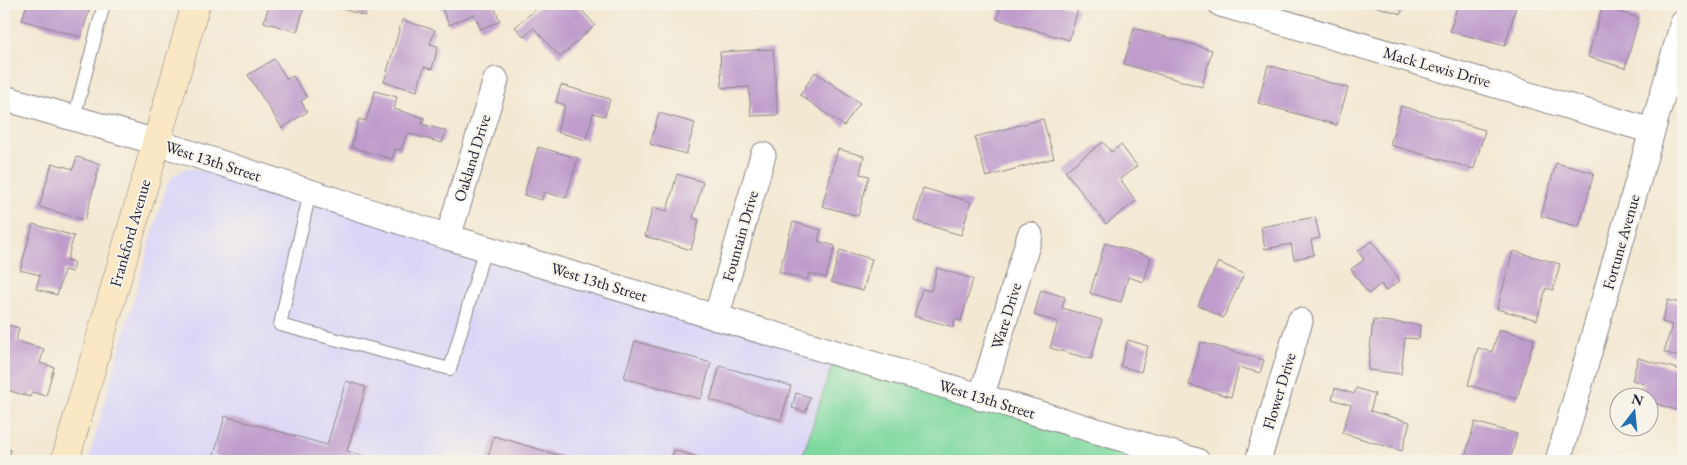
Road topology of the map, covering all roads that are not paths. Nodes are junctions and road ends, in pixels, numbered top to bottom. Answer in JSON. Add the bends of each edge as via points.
{"nodes":[{"id":1,"x":104,"y":4,"type":"edge"},
{"id":2,"x":196,"y":4,"type":"edge"},
{"id":3,"x":1221,"y":4,"type":"edge"},
{"id":4,"x":1683,"y":23,"type":"edge"},
{"id":5,"x":496,"y":80,"type":"dead end"},
{"id":6,"x":4,"y":98,"type":"edge"},
{"id":7,"x":74,"y":118,"type":"junction"},
{"id":8,"x":1652,"y":131,"type":"junction"},
{"id":9,"x":156,"y":142,"type":"junction"},
{"id":10,"x":763,"y":155,"type":"dead end"},
{"id":11,"x":310,"y":192,"type":"junction"},
{"id":12,"x":1030,"y":235,"type":"dead end"},
{"id":13,"x":448,"y":237,"type":"junction"},
{"id":14,"x":485,"y":248,"type":"junction"},
{"id":15,"x":716,"y":318,"type":"junction"},
{"id":16,"x":1300,"y":321,"type":"dead end"},
{"id":17,"x":982,"y":398,"type":"junction"},
{"id":18,"x":65,"y":461,"type":"edge"},
{"id":19,"x":1197,"y":461,"type":"edge"},
{"id":20,"x":1258,"y":461,"type":"edge"},
{"id":21,"x":1558,"y":461,"type":"edge"}],
"edges":[{"from":1,"to":7,"type":"lane"},
{"from":2,"to":9,"type":"main road","name":"Frankford Avenue"},
{"from":3,"to":8,"type":"street","name":"Mack Lewis Drive"},
{"from":4,"to":8,"type":"street","name":"Fortune Avenue"},
{"from":5,"to":13,"type":"street","name":"Oakland Drive"},
{"from":6,"to":7,"type":"street","name":"West 13th Street"},
{"from":7,"to":9,"type":"street","name":"West 13th Street"},
{"from":8,"to":21,"type":"street","name":"Fortune Avenue"},
{"from":9,"to":11,"type":"street","name":"West 13th Street"},
{"from":9,"to":18,"type":"main road","name":"Frankford Avenue"},
{"from":10,"to":15,"type":"street","name":"Fountain Drive"},
{"from":11,"to":13,"type":"street","name":"West 13th Street"},
{"from":11,"to":14,"type":"lane","via":[[280,325],[450,370]]},
{"from":12,"to":17,"type":"street","name":"Ware Drive"},
{"from":13,"to":14,"type":"street","name":"West 13th Street"},
{"from":14,"to":15,"type":"street","name":"West 13th Street"},
{"from":15,"to":17,"type":"street","name":"West 13th Street"},
{"from":16,"to":20,"type":"street","name":"Flower Drive"},
{"from":17,"to":19,"type":"street","name":"West 13th Street"}]}
